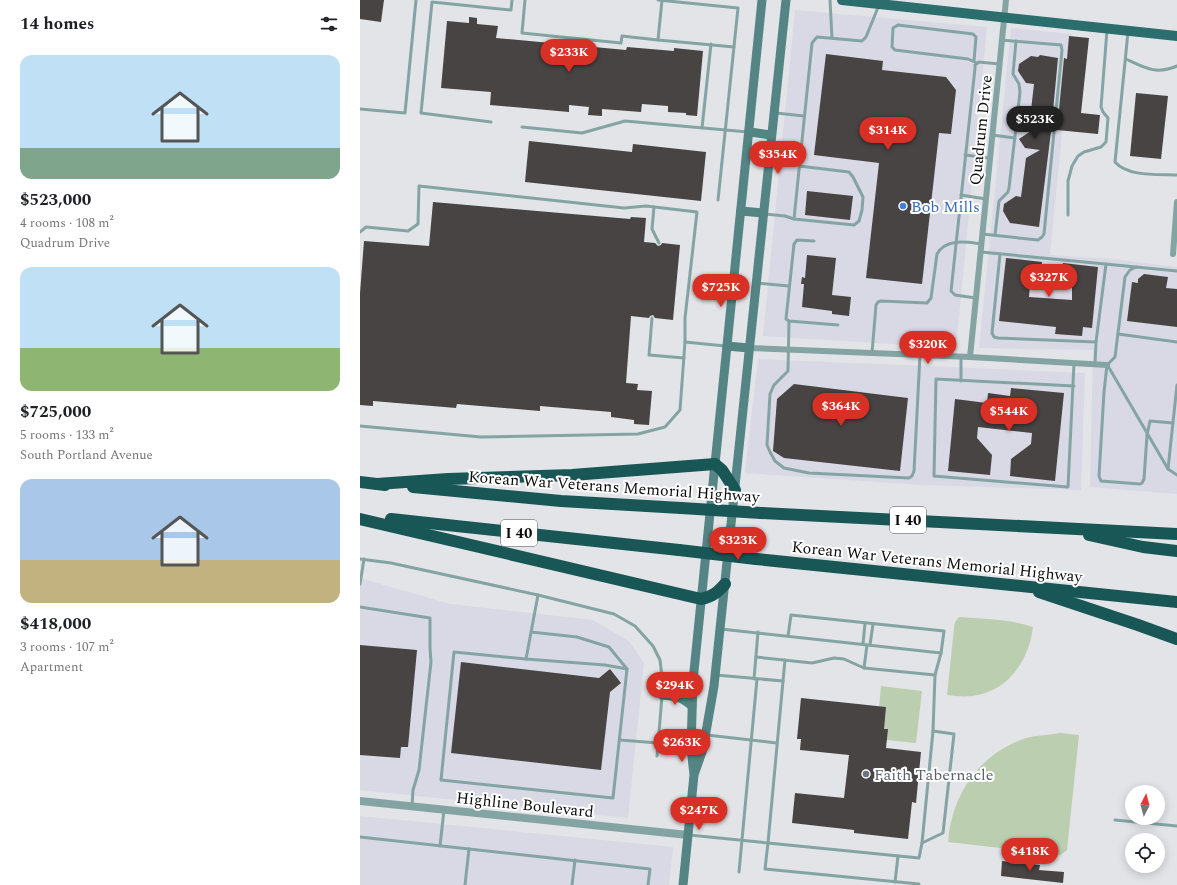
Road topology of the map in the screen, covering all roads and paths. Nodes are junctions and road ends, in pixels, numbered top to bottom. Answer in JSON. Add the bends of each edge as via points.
{"nodes":[{"id":1,"x":416,"y":0,"type":"edge"},
{"id":2,"x":512,"y":0,"type":"edge"},
{"id":3,"x":525,"y":0,"type":"edge"},
{"id":4,"x":658,"y":0,"type":"edge"},
{"id":5,"x":662,"y":0,"type":"edge"},
{"id":6,"x":762,"y":0,"type":"edge"},
{"id":7,"x":786,"y":0,"type":"edge"},
{"id":8,"x":830,"y":0,"type":"edge"},
{"id":9,"x":842,"y":0,"type":"edge"},
{"id":10,"x":1006,"y":0,"type":"edge"},
{"id":11,"x":432,"y":1,"type":"edge"},
{"id":12,"x":879,"y":4,"type":"junction"},
{"id":13,"x":1004,"y":17,"type":"junction"},
{"id":14,"x":1107,"y":28,"type":"junction"},
{"id":15,"x":1128,"y":31,"type":"junction"},
{"id":16,"x":1177,"y":36,"type":"edge"},
{"id":17,"x":832,"y":38,"type":"junction"},
{"id":18,"x":658,"y":40,"type":"junction"},
{"id":19,"x":1001,"y":40,"type":"junction"},
{"id":20,"x":1016,"y":41,"type":"junction"},
{"id":21,"x":710,"y":44,"type":"junction"},
{"id":22,"x":734,"y":47,"type":"junction"},
{"id":23,"x":1126,"y":59,"type":"junction"},
{"id":24,"x":975,"y":62,"type":"junction"},
{"id":25,"x":999,"y":64,"type":"junction"},
{"id":26,"x":1177,"y":66,"type":"edge"},
{"id":27,"x":360,"y":109,"type":"edge"},
{"id":28,"x":774,"y":113,"type":"junction"},
{"id":29,"x":804,"y":116,"type":"junction"},
{"id":30,"x":491,"y":122,"type":"dead end"},
{"id":31,"x":522,"y":127,"type":"dead end"},
{"id":32,"x":702,"y":128,"type":"junction"},
{"id":33,"x":726,"y":130,"type":"junction"},
{"id":34,"x":750,"y":132,"type":"junction"},
{"id":35,"x":771,"y":135,"type":"junction"},
{"id":36,"x":992,"y":135,"type":"junction"},
{"id":37,"x":1015,"y":138,"type":"junction"},
{"id":38,"x":965,"y":155,"type":"junction"},
{"id":39,"x":990,"y":158,"type":"junction"},
{"id":40,"x":799,"y":166,"type":"junction"},
{"id":41,"x":1177,"y":175,"type":"edge"},
{"id":42,"x":961,"y":195,"type":"junction"},
{"id":43,"x":986,"y":199,"type":"junction"},
{"id":44,"x":718,"y":200,"type":"dead end"},
{"id":45,"x":1177,"y":202,"type":"edge"},
{"id":46,"x":654,"y":207,"type":"junction"},
{"id":47,"x":741,"y":211,"type":"junction"},
{"id":48,"x":763,"y":213,"type":"junction"},
{"id":49,"x":1068,"y":215,"type":"dead end"},
{"id":50,"x":794,"y":219,"type":"junction"},
{"id":51,"x":360,"y":232,"type":"edge"},
{"id":52,"x":982,"y":234,"type":"junction"},
{"id":53,"x":995,"y":235,"type":"junction"},
{"id":54,"x":814,"y":241,"type":"dead end"},
{"id":55,"x":956,"y":241,"type":"junction"},
{"id":56,"x":659,"y":243,"type":"dead end"},
{"id":57,"x":981,"y":244,"type":"junction"},
{"id":58,"x":981,"y":252,"type":"junction"},
{"id":59,"x":1000,"y":254,"type":"junction"},
{"id":60,"x":1173,"y":254,"type":"dead end"},
{"id":61,"x":1106,"y":264,"type":"junction"},
{"id":62,"x":1136,"y":267,"type":"junction"},
{"id":63,"x":1177,"y":271,"type":"edge"},
{"id":64,"x":756,"y":283,"type":"junction"},
{"id":65,"x":789,"y":286,"type":"junction"},
{"id":66,"x":976,"y":298,"type":"junction"},
{"id":67,"x":652,"y":318,"type":"dead end"},
{"id":68,"x":789,"y":321,"type":"junction"},
{"id":69,"x":838,"y":325,"type":"dead end"},
{"id":70,"x":1118,"y":334,"type":"junction"},
{"id":71,"x":685,"y":342,"type":"junction"},
{"id":72,"x":1096,"y":342,"type":"junction"},
{"id":73,"x":1177,"y":342,"type":"edge"},
{"id":74,"x":727,"y":346,"type":"junction"},
{"id":75,"x":750,"y":348,"type":"junction"},
{"id":76,"x":789,"y":350,"type":"junction"},
{"id":77,"x":872,"y":353,"type":"junction"},
{"id":78,"x":920,"y":355,"type":"junction"},
{"id":79,"x":961,"y":357,"type":"junction"},
{"id":80,"x":684,"y":358,"type":"junction"},
{"id":81,"x":970,"y":358,"type":"junction"},
{"id":82,"x":1074,"y":363,"type":"junction"},
{"id":83,"x":1095,"y":364,"type":"junction"},
{"id":84,"x":1107,"y":365,"type":"junction"},
{"id":85,"x":961,"y":381,"type":"junction"},
{"id":86,"x":1177,"y":385,"type":"edge"},
{"id":87,"x":1074,"y":386,"type":"junction"},
{"id":88,"x":1173,"y":423,"type":"junction"},
{"id":89,"x":360,"y":426,"type":"edge"},
{"id":90,"x":1148,"y":435,"type":"junction"},
{"id":91,"x":715,"y":464,"type":"junction"},
{"id":92,"x":1168,"y":469,"type":"junction"},
{"id":93,"x":1177,"y":475,"type":"edge"},
{"id":94,"x":360,"y":482,"type":"edge"},
{"id":95,"x":377,"y":484,"type":"junction"},
{"id":96,"x":735,"y":490,"type":"junction"},
{"id":97,"x":360,"y":516,"type":"edge"},
{"id":98,"x":360,"y":519,"type":"edge"},
{"id":99,"x":1054,"y":528,"type":"junction"},
{"id":100,"x":1177,"y":534,"type":"edge"},
{"id":101,"x":1177,"y":551,"type":"edge"},
{"id":102,"x":362,"y":559,"type":"edge"},
{"id":103,"x":360,"y":584,"type":"edge"},
{"id":104,"x":725,"y":584,"type":"junction"},
{"id":105,"x":1021,"y":586,"type":"junction"},
{"id":106,"x":538,"y":595,"type":"junction"},
{"id":107,"x":701,"y":599,"type":"junction"},
{"id":108,"x":1177,"y":602,"type":"edge"},
{"id":109,"x":360,"y":607,"type":"edge"},
{"id":110,"x":866,"y":623,"type":"junction"},
{"id":111,"x":873,"y":624,"type":"junction"},
{"id":112,"x":720,"y":629,"type":"junction"},
{"id":113,"x":531,"y":632,"type":"junction"},
{"id":114,"x":758,"y":632,"type":"junction"},
{"id":115,"x":788,"y":636,"type":"junction"},
{"id":116,"x":1177,"y":639,"type":"edge"},
{"id":117,"x":867,"y":645,"type":"junction"},
{"id":118,"x":941,"y":653,"type":"junction"},
{"id":119,"x":756,"y":657,"type":"junction"},
{"id":120,"x":526,"y":659,"type":"junction"},
{"id":121,"x":785,"y":660,"type":"junction"},
{"id":122,"x":864,"y":668,"type":"junction"},
{"id":123,"x":628,"y":669,"type":"junction"},
{"id":124,"x":715,"y":675,"type":"junction"},
{"id":125,"x":936,"y":675,"type":"junction"},
{"id":126,"x":755,"y":679,"type":"junction"},
{"id":127,"x":693,"y":681,"type":"junction"},
{"id":128,"x":783,"y":681,"type":"junction"},
{"id":129,"x":663,"y":690,"type":"junction"},
{"id":130,"x":692,"y":706,"type":"junction"},
{"id":131,"x":933,"y":731,"type":"junction"},
{"id":132,"x":706,"y":735,"type":"junction"},
{"id":133,"x":620,"y":740,"type":"junction"},
{"id":134,"x":751,"y":740,"type":"junction"},
{"id":135,"x":658,"y":743,"type":"junction"},
{"id":136,"x":777,"y":743,"type":"junction"},
{"id":137,"x":657,"y":756,"type":"dead end"},
{"id":138,"x":694,"y":775,"type":"junction"},
{"id":139,"x":360,"y":801,"type":"edge"},
{"id":140,"x":412,"y":807,"type":"junction"},
{"id":141,"x":444,"y":810,"type":"junction"},
{"id":142,"x":1115,"y":820,"type":"dead end"},
{"id":143,"x":1177,"y":826,"type":"edge"},
{"id":144,"x":688,"y":835,"type":"junction"},
{"id":145,"x":360,"y":837,"type":"edge"},
{"id":146,"x":742,"y":841,"type":"junction"},
{"id":147,"x":768,"y":843,"type":"junction"},
{"id":148,"x":922,"y":843,"type":"junction"},
{"id":149,"x":440,"y":846,"type":"junction"},
{"id":150,"x":469,"y":849,"type":"junction"},
{"id":151,"x":898,"y":856,"type":"junction"},
{"id":152,"x":575,"y":860,"type":"junction"},
{"id":153,"x":739,"y":872,"type":"dead end"},
{"id":154,"x":895,"y":882,"type":"junction"},
{"id":155,"x":919,"y":884,"type":"edge"},
{"id":156,"x":465,"y":885,"type":"edge"},
{"id":157,"x":572,"y":885,"type":"edge"},
{"id":158,"x":648,"y":885,"type":"edge"},
{"id":159,"x":683,"y":885,"type":"edge"}],
"edges":[{"from":1,"to":27,"type":"lane","via":[[405,113]]},
{"from":2,"to":11,"type":"lane","via":[[511,10]]},
{"from":3,"to":18,"type":"lane","via":[[522,33],[621,43],[622,36]]},
{"from":4,"to":5,"type":"lane"},
{"from":5,"to":18,"type":"lane"},
{"from":5,"to":22,"type":"lane","via":[[738,8]]},
{"from":6,"to":34,"type":"main road"},
{"from":7,"to":28,"type":"main road"},
{"from":8,"to":17,"type":"lane"},
{"from":9,"to":12,"type":"main road"},
{"from":10,"to":13,"type":"street","name":"Quadrum Drive"},
{"from":11,"to":30,"type":"lane","via":[[421,114]]},
{"from":12,"to":13,"type":"main road"},
{"from":12,"to":17,"type":"lane","via":[[862,42]]},
{"from":13,"to":14,"type":"main road"},
{"from":13,"to":19,"type":"street","name":"Quadrum Drive"},
{"from":14,"to":15,"type":"main road"},
{"from":14,"to":49,"type":"lane","via":[[1101,107],[1108,118],[1106,142],[1102,147],[1078,156],[1072,166],[1068,181]]},
{"from":15,"to":16,"type":"main road"},
{"from":15,"to":23,"type":"lane"},
{"from":17,"to":29,"type":"lane","via":[[817,37],[812,43]]},
{"from":18,"to":21,"type":"lane"},
{"from":19,"to":20,"type":"lane"},
{"from":19,"to":25,"type":"street","name":"Quadrum Drive"},
{"from":20,"to":37,"type":"lane","via":[[1013,74],[1020,88]]},
{"from":20,"to":53,"type":"lane","via":[[1061,45],[1062,50],[1044,234],[1038,240]]},
{"from":21,"to":22,"type":"lane"},
{"from":21,"to":32,"type":"lane"},
{"from":22,"to":33,"type":"lane"},
{"from":23,"to":26,"type":"lane","via":[[1158,71]]},
{"from":23,"to":41,"type":"lane","via":[[1116,162],[1120,168],[1130,172]]},
{"from":24,"to":24,"type":"lane","via":[[895,50],[892,47],[893,28],[898,25],[972,34],[976,37]]},
{"from":24,"to":25,"type":"lane"},
{"from":24,"to":38,"type":"lane"},
{"from":25,"to":36,"type":"street","name":"Quadrum Drive"},
{"from":28,"to":29,"type":"lane"},
{"from":28,"to":35,"type":"main road"},
{"from":29,"to":40,"type":"lane"},
{"from":31,"to":32,"type":"lane","via":[[582,133],[625,121]]},
{"from":32,"to":33,"type":"lane"},
{"from":33,"to":34,"type":"lane"},
{"from":33,"to":44,"type":"lane"},
{"from":34,"to":35,"type":"main road"},
{"from":34,"to":47,"type":"main road"},
{"from":35,"to":48,"type":"main road"},
{"from":36,"to":37,"type":"lane"},
{"from":36,"to":39,"type":"street","name":"Quadrum Drive"},
{"from":37,"to":53,"type":"lane","via":[[1009,188],[999,201]]},
{"from":38,"to":39,"type":"lane"},
{"from":38,"to":42,"type":"lane"},
{"from":39,"to":43,"type":"street","name":"Quadrum Drive"},
{"from":40,"to":50,"type":"lane"},
{"from":40,"to":50,"type":"lane","via":[[849,172],[863,197],[862,210],[860,221],[854,225]]},
{"from":42,"to":43,"type":"lane"},
{"from":42,"to":55,"type":"lane"},
{"from":43,"to":52,"type":"street","name":"Quadrum Drive"},
{"from":45,"to":60,"type":"street"},
{"from":46,"to":51,"type":"lane","via":[[624,208],[419,186],[418,224],[408,231],[366,227]]},
{"from":46,"to":56,"type":"lane","via":[[652,229]]},
{"from":46,"to":71,"type":"lane","via":[[697,212],[685,318]]},
{"from":47,"to":48,"type":"main road"},
{"from":47,"to":74,"type":"main road"},
{"from":48,"to":50,"type":"lane"},
{"from":48,"to":64,"type":"main road"},
{"from":52,"to":53,"type":"lane"},
{"from":52,"to":57,"type":"street","name":"Quadrum Drive"},
{"from":54,"to":65,"type":"lane","via":[[797,240],[794,244]]},
{"from":55,"to":57,"type":"lane"},
{"from":55,"to":66,"type":"lane","via":[[951,291],[955,295]]},
{"from":55,"to":77,"type":"lane","via":[[936,254],[932,298],[927,303],[878,302]]},
{"from":57,"to":58,"type":"street","name":"Quadrum Drive"},
{"from":58,"to":59,"type":"lane"},
{"from":58,"to":66,"type":"street","name":"Quadrum Drive"},
{"from":59,"to":61,"type":"lane"},
{"from":59,"to":72,"type":"lane","via":[[992,333],[994,337]]},
{"from":61,"to":62,"type":"lane"},
{"from":61,"to":72,"type":"lane"},
{"from":62,"to":63,"type":"lane"},
{"from":62,"to":70,"type":"lane","via":[[1125,277]]},
{"from":64,"to":65,"type":"lane"},
{"from":64,"to":75,"type":"main road"},
{"from":65,"to":68,"type":"lane","via":[[786,319]]},
{"from":66,"to":81,"type":"street","name":"Quadrum Drive"},
{"from":67,"to":80,"type":"lane","via":[[649,355]]},
{"from":68,"to":69,"type":"lane"},
{"from":68,"to":76,"type":"lane"},
{"from":70,"to":73,"type":"lane"},
{"from":70,"to":84,"type":"lane","via":[[1115,356]]},
{"from":71,"to":74,"type":"lane"},
{"from":71,"to":80,"type":"lane"},
{"from":72,"to":83,"type":"lane"},
{"from":74,"to":75,"type":"main road"},
{"from":74,"to":91,"type":"main road"},
{"from":75,"to":76,"type":"street"},
{"from":75,"to":96,"type":"main road"},
{"from":76,"to":77,"type":"street"},
{"from":76,"to":78,"type":"lane","via":[[788,371],[774,385],[770,394],[767,445],[775,461],[784,468],[796,471],[891,478],[909,478],[914,471]]},
{"from":77,"to":78,"type":"street"},
{"from":78,"to":79,"type":"street"},
{"from":79,"to":81,"type":"street"},
{"from":79,"to":85,"type":"lane"},
{"from":80,"to":89,"type":"lane","via":[[680,410],[665,427],[638,434],[481,437]]},
{"from":81,"to":82,"type":"street"},
{"from":82,"to":83,"type":"street"},
{"from":82,"to":87,"type":"lane"},
{"from":83,"to":84,"type":"street"},
{"from":84,"to":90,"type":"lane"},
{"from":84,"to":90,"type":"lane","via":[[1099,476],[1101,481],[1140,484],[1144,479]]},
{"from":85,"to":87,"type":"lane"},
{"from":85,"to":87,"type":"lane","via":[[936,379],[934,476],[1068,487]]},
{"from":86,"to":88,"type":"lane"},
{"from":88,"to":90,"type":"lane","via":[[1150,421]]},
{"from":88,"to":92,"type":"lane"},
{"from":90,"to":92,"type":"lane"},
{"from":91,"to":95,"type":"highway"},
{"from":91,"to":96,"type":"highway"},
{"from":91,"to":107,"type":"main road"},
{"from":92,"to":93,"type":"lane"},
{"from":94,"to":95,"type":"highway","name":"Korean War Veterans Memorial Highway","number":"I 40"},
{"from":95,"to":99,"type":"highway","name":"Korean War Veterans Memorial Highway","number":"I 40","bridge":true,"via":[[561,501]]},
{"from":96,"to":104,"type":"main road"},
{"from":97,"to":105,"type":"highway","name":"Korean War Veterans Memorial Highway","number":"I 40","bridge":true},
{"from":98,"to":107,"type":"highway"},
{"from":99,"to":100,"type":"highway","name":"Korean War Veterans Memorial Highway","number":"I 40"},
{"from":99,"to":101,"type":"highway","via":[[1143,547]]},
{"from":102,"to":103,"type":"lane"},
{"from":102,"to":106,"type":"lane"},
{"from":104,"to":107,"type":"highway","via":[[719,591]]},
{"from":104,"to":112,"type":"main road"},
{"from":105,"to":108,"type":"highway","name":"Korean War Veterans Memorial Highway","number":"I 40"},
{"from":105,"to":116,"type":"highway"},
{"from":106,"to":113,"type":"lane"},
{"from":106,"to":129,"type":"lane","via":[[614,614],[635,626],[653,646],[660,660]]},
{"from":107,"to":127,"type":"main road"},
{"from":109,"to":140,"type":"lane","via":[[430,618],[431,662],[419,770],[413,790]]},
{"from":110,"to":111,"type":"lane"},
{"from":110,"to":115,"type":"lane","via":[[790,615]]},
{"from":110,"to":117,"type":"lane"},
{"from":111,"to":117,"type":"lane"},
{"from":111,"to":118,"type":"lane","via":[[944,631]]},
{"from":112,"to":114,"type":"lane"},
{"from":112,"to":124,"type":"main road"},
{"from":113,"to":120,"type":"lane"},
{"from":113,"to":123,"type":"lane","via":[[577,637],[609,647]]},
{"from":114,"to":115,"type":"lane"},
{"from":114,"to":119,"type":"lane"},
{"from":115,"to":117,"type":"lane"},
{"from":117,"to":118,"type":"lane"},
{"from":117,"to":122,"type":"lane"},
{"from":118,"to":125,"type":"lane"},
{"from":119,"to":121,"type":"lane"},
{"from":119,"to":126,"type":"lane"},
{"from":120,"to":123,"type":"lane"},
{"from":120,"to":133,"type":"lane","via":[[454,652],[441,780],[613,798]]},
{"from":121,"to":122,"type":"lane","via":[[812,662],[844,659]]},
{"from":121,"to":128,"type":"lane"},
{"from":122,"to":125,"type":"lane"},
{"from":123,"to":133,"type":"lane"},
{"from":124,"to":126,"type":"lane"},
{"from":124,"to":132,"type":"main road"},
{"from":125,"to":131,"type":"lane"},
{"from":126,"to":128,"type":"lane"},
{"from":126,"to":134,"type":"lane"},
{"from":127,"to":129,"type":"main road","via":[[685,686]]},
{"from":127,"to":130,"type":"main road"},
{"from":128,"to":136,"type":"lane"},
{"from":129,"to":130,"type":"main road","via":[[682,698]]},
{"from":129,"to":135,"type":"lane"},
{"from":130,"to":138,"type":"main road","via":[[691,748]]},
{"from":131,"to":148,"type":"lane"},
{"from":131,"to":148,"type":"lane","via":[[954,734],[942,833]]},
{"from":132,"to":134,"type":"lane"},
{"from":132,"to":138,"type":"main road"},
{"from":133,"to":135,"type":"lane"},
{"from":134,"to":136,"type":"lane"},
{"from":134,"to":146,"type":"lane"},
{"from":135,"to":137,"type":"lane"},
{"from":136,"to":147,"type":"lane"},
{"from":138,"to":144,"type":"main road"},
{"from":139,"to":140,"type":"street","name":"Highline Boulevard"},
{"from":140,"to":141,"type":"street","name":"Highline Boulevard"},
{"from":141,"to":144,"type":"street","name":"Highline Boulevard"},
{"from":141,"to":149,"type":"lane"},
{"from":142,"to":143,"type":"lane"},
{"from":144,"to":146,"type":"lane"},
{"from":144,"to":159,"type":"main road"},
{"from":145,"to":149,"type":"lane"},
{"from":146,"to":147,"type":"lane"},
{"from":146,"to":153,"type":"lane"},
{"from":147,"to":151,"type":"lane"},
{"from":147,"to":154,"type":"lane","via":[[765,869]]},
{"from":148,"to":151,"type":"lane","via":[[919,858]]},
{"from":149,"to":150,"type":"lane"},
{"from":150,"to":152,"type":"lane"},
{"from":150,"to":156,"type":"lane"},
{"from":151,"to":154,"type":"lane"},
{"from":152,"to":157,"type":"lane"},
{"from":152,"to":158,"type":"lane","via":[[650,869]]},
{"from":154,"to":155,"type":"lane"}]}
